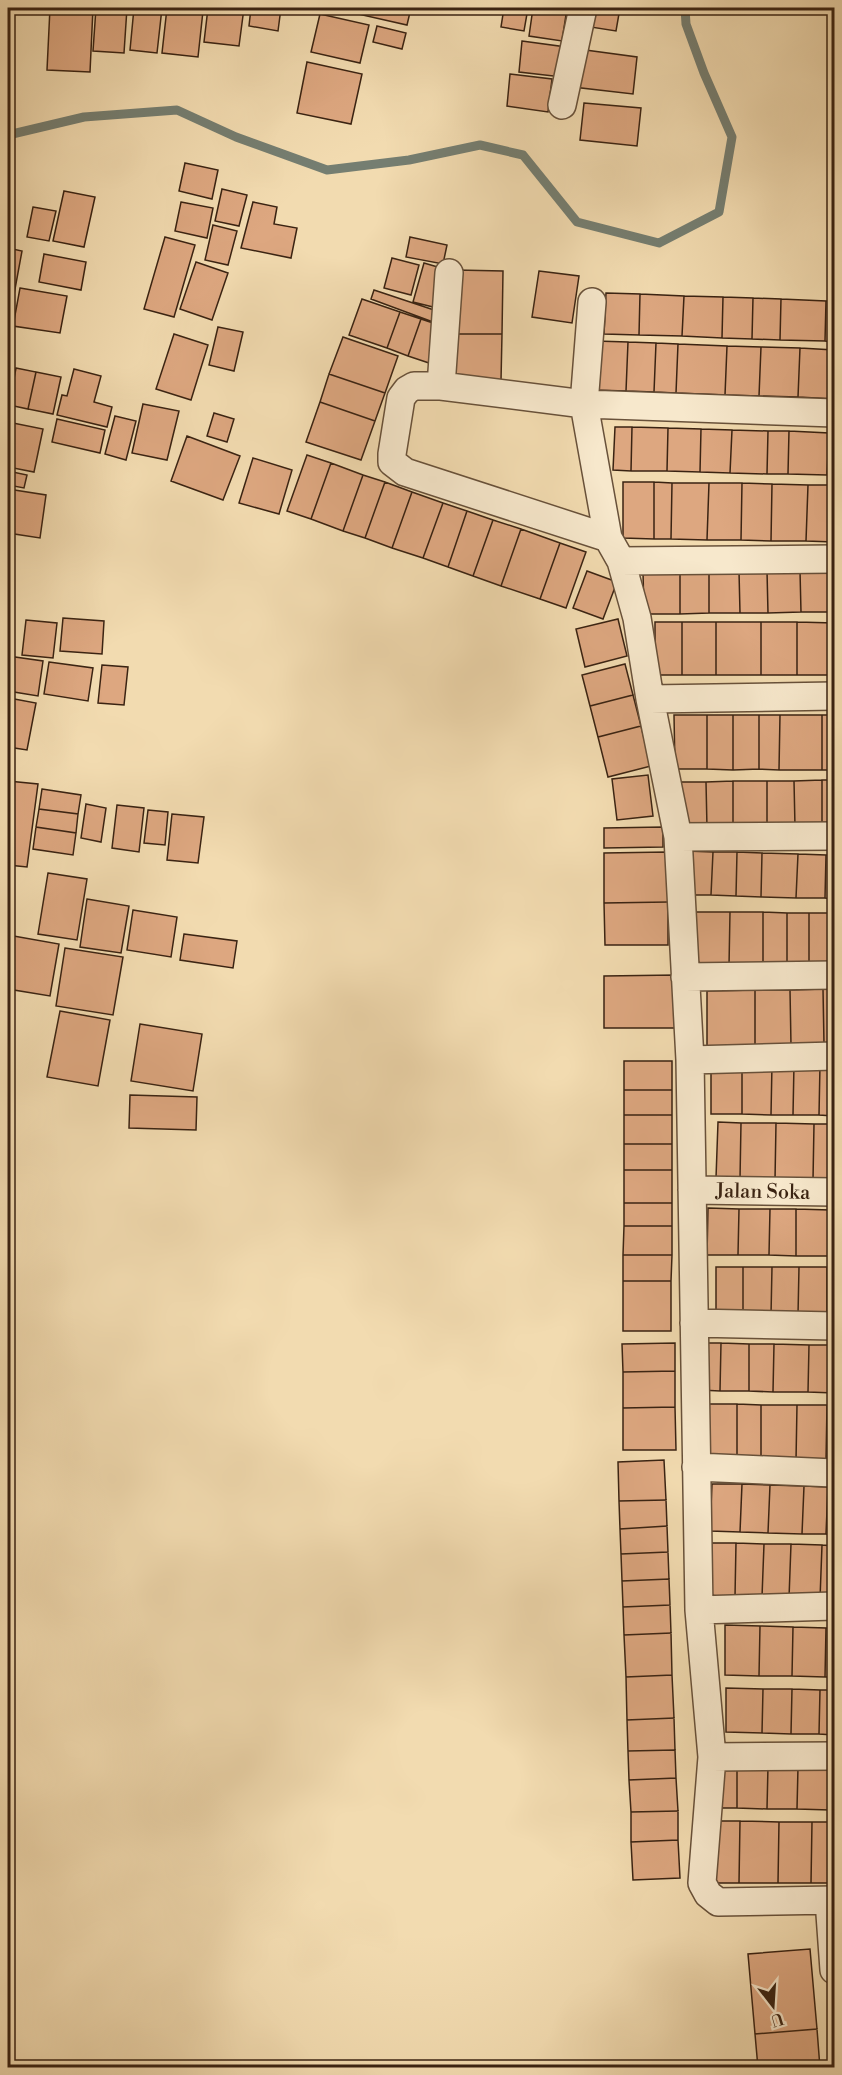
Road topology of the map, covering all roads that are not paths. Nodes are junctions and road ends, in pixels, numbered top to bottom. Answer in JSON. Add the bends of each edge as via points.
{"nodes":[{"id":1,"x":583,"y":8,"type":"edge"},
{"id":2,"x":562,"y":105,"type":"dead end"},
{"id":3,"x":448,"y":273,"type":"dead end"},
{"id":4,"x":592,"y":302,"type":"dead end"},
{"id":5,"x":441,"y":386,"type":"junction"},
{"id":6,"x":584,"y":404,"type":"junction"},
{"id":7,"x":834,"y":413,"type":"edge"},
{"id":8,"x":615,"y":549,"type":"junction"},
{"id":9,"x":834,"y":559,"type":"edge"},
{"id":10,"x":834,"y":696,"type":"edge"},
{"id":11,"x":650,"y":699,"type":"junction"},
{"id":12,"x":834,"y":836,"type":"edge"},
{"id":13,"x":678,"y":837,"type":"junction"},
{"id":14,"x":834,"y":975,"type":"edge"},
{"id":15,"x":685,"y":977,"type":"junction"},
{"id":16,"x":834,"y":1056,"type":"edge"},
{"id":17,"x":690,"y":1060,"type":"junction"},
{"id":18,"x":692,"y":1190,"type":"junction"},
{"id":19,"x":834,"y":1192,"type":"edge"},
{"id":20,"x":694,"y":1323,"type":"junction"},
{"id":21,"x":834,"y":1326,"type":"edge"},
{"id":22,"x":696,"y":1467,"type":"junction"},
{"id":23,"x":834,"y":1473,"type":"edge"},
{"id":24,"x":834,"y":1606,"type":"edge"},
{"id":25,"x":699,"y":1610,"type":"junction"},
{"id":26,"x":834,"y":1756,"type":"edge"},
{"id":27,"x":712,"y":1757,"type":"junction"},
{"id":28,"x":832,"y":1900,"type":"edge"},
{"id":29,"x":834,"y":1970,"type":"edge"}],
"edges":[{"from":1,"to":2,"type":"street"},
{"from":3,"to":5,"type":"street"},
{"from":4,"to":6,"type":"street"},
{"from":5,"to":6,"type":"street"},
{"from":5,"to":8,"type":"street","via":[[414,387],[401,398],[393,462],[405,472]]},
{"from":6,"to":7,"type":"street"},
{"from":6,"to":8,"type":"street"},
{"from":8,"to":9,"type":"street"},
{"from":8,"to":11,"type":"street","via":[[637,618]]},
{"from":10,"to":11,"type":"street"},
{"from":11,"to":13,"type":"street"},
{"from":12,"to":13,"type":"street"},
{"from":13,"to":15,"type":"street"},
{"from":14,"to":15,"type":"street"},
{"from":15,"to":17,"type":"street"},
{"from":16,"to":17,"type":"street"},
{"from":17,"to":18,"type":"street"},
{"from":18,"to":19,"type":"street","name":"Jalan Soka"},
{"from":18,"to":20,"type":"street"},
{"from":20,"to":21,"type":"street"},
{"from":20,"to":22,"type":"street"},
{"from":22,"to":23,"type":"street"},
{"from":22,"to":25,"type":"street"},
{"from":24,"to":25,"type":"street"},
{"from":25,"to":27,"type":"street"},
{"from":26,"to":27,"type":"street"},
{"from":27,"to":28,"type":"street","via":[[702,1883],[708,1894],[718,1902]]},
{"from":28,"to":29,"type":"street"}]}
